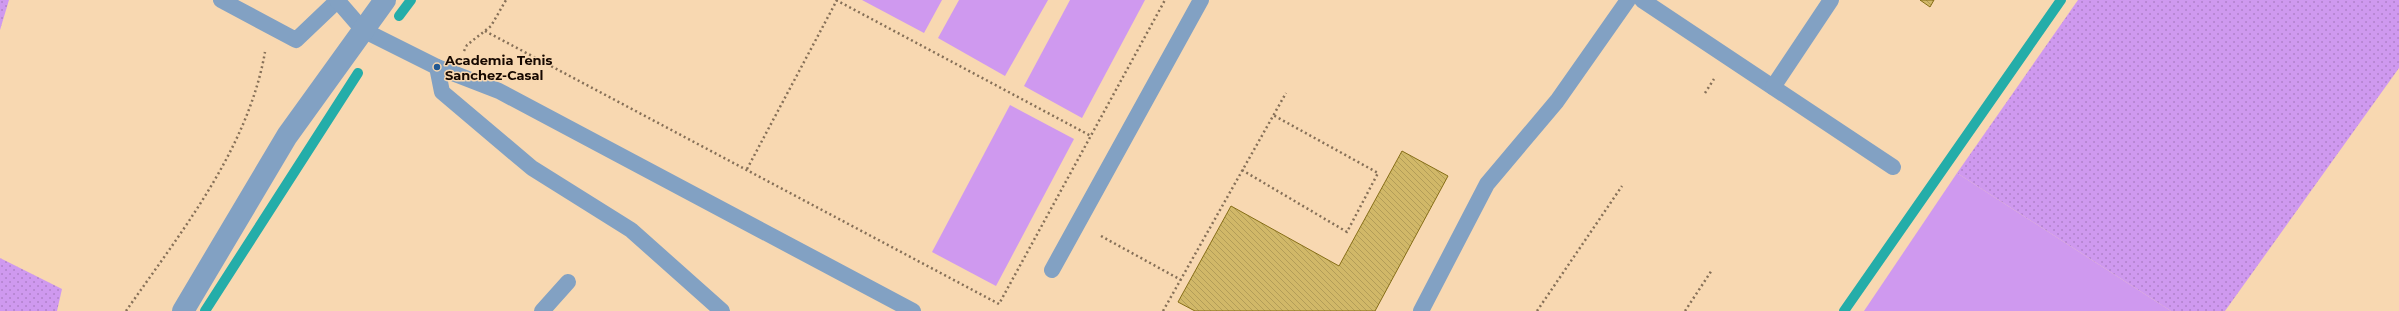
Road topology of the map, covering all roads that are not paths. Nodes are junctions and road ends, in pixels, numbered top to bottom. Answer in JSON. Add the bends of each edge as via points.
{"nodes":[{"id":1,"x":221,"y":0,"type":"edge"},
{"id":2,"x":337,"y":0,"type":"edge"},
{"id":3,"x":385,"y":0,"type":"edge"},
{"id":4,"x":1201,"y":0,"type":"edge"},
{"id":5,"x":1628,"y":0,"type":"edge"},
{"id":6,"x":1642,"y":0,"type":"edge"},
{"id":7,"x":1831,"y":0,"type":"edge"},
{"id":8,"x":363,"y":30,"type":"junction"},
{"id":9,"x":437,"y":67,"type":"junction"},
{"id":10,"x":1773,"y":87,"type":"junction"},
{"id":11,"x":1893,"y":167,"type":"dead end"},
{"id":12,"x":1052,"y":270,"type":"dead end"},
{"id":13,"x":568,"y":282,"type":"dead end"},
{"id":14,"x":183,"y":311,"type":"edge"},
{"id":15,"x":542,"y":311,"type":"edge"},
{"id":16,"x":722,"y":311,"type":"edge"},
{"id":17,"x":913,"y":311,"type":"edge"},
{"id":18,"x":1421,"y":311,"type":"edge"}],
"edges":[{"from":1,"to":2,"type":"lane","via":[[296,40]]},
{"from":2,"to":8,"type":"lane"},
{"from":3,"to":8,"type":"street"},
{"from":4,"to":12,"type":"lane"},
{"from":5,"to":18,"type":"lane","via":[[1557,101],[1487,184]]},
{"from":6,"to":10,"type":"lane"},
{"from":7,"to":10,"type":"lane"},
{"from":8,"to":9,"type":"lane"},
{"from":8,"to":14,"type":"street","via":[[287,136]]},
{"from":9,"to":16,"type":"lane","via":[[442,92],[532,168],[631,230]]},
{"from":9,"to":17,"type":"lane","via":[[499,90]]},
{"from":10,"to":11,"type":"lane"},
{"from":13,"to":15,"type":"lane"}]}
